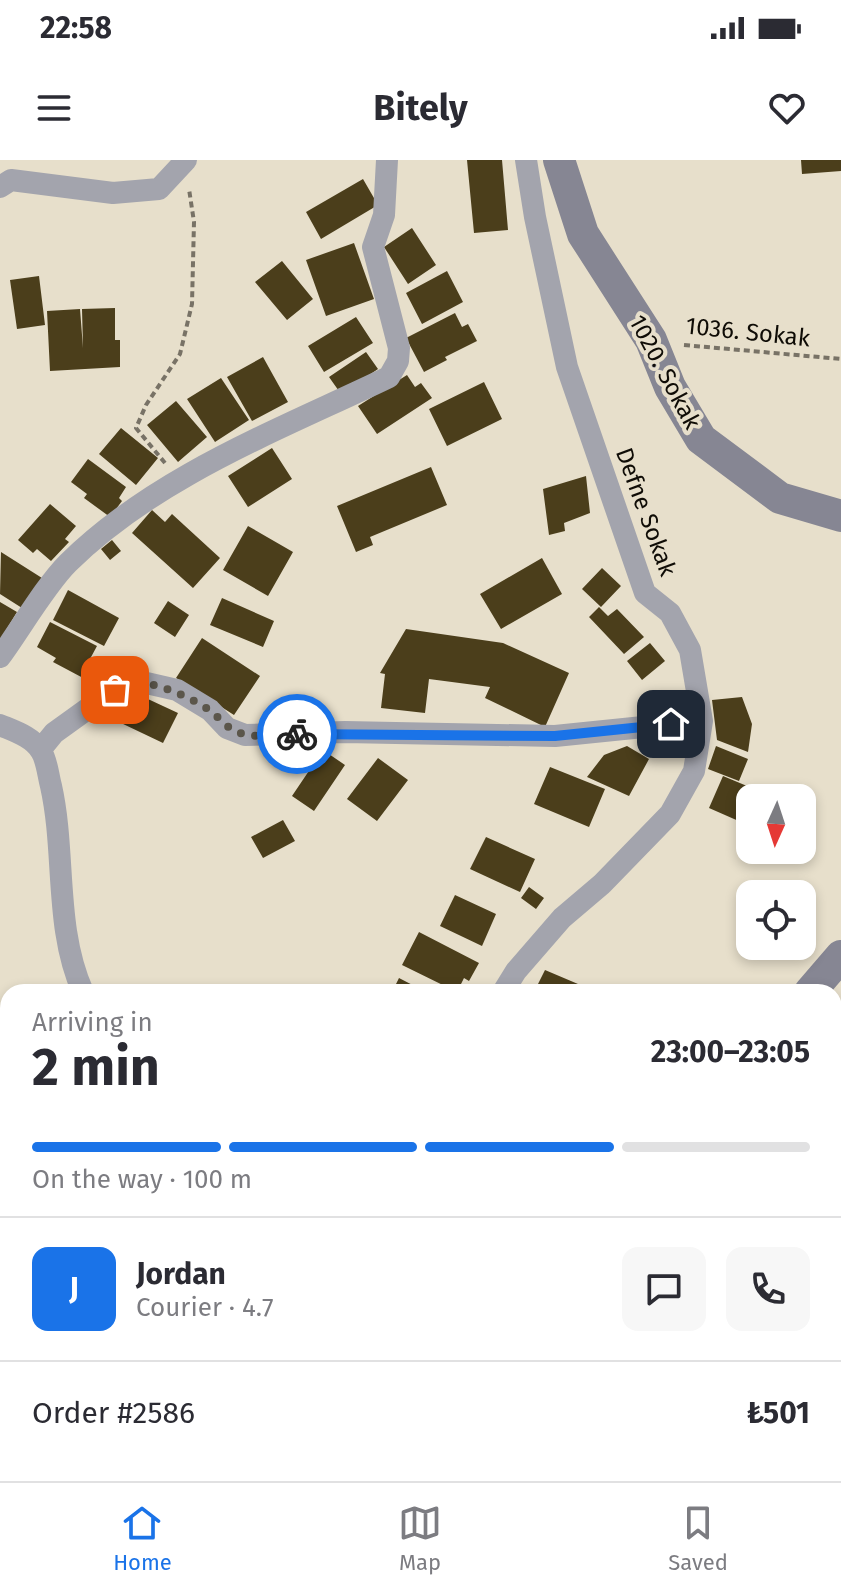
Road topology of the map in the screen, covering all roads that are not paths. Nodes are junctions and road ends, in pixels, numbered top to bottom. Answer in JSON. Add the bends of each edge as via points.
{"nodes":[{"id":1,"x":387,"y":160,"type":"edge"},
{"id":2,"x":526,"y":160,"type":"edge"},
{"id":3,"x":559,"y":160,"type":"edge"},
{"id":4,"x":186,"y":161,"type":"edge"},
{"id":5,"x":0,"y":187,"type":"edge"},
{"id":6,"x":841,"y":516,"type":"edge"},
{"id":7,"x":0,"y":657,"type":"edge"},
{"id":8,"x":702,"y":721,"type":"junction"},
{"id":9,"x":0,"y":725,"type":"edge"},
{"id":10,"x":41,"y":749,"type":"junction"},
{"id":11,"x":841,"y":956,"type":"edge"},
{"id":12,"x":79,"y":984,"type":"edge"},
{"id":13,"x":508,"y":984,"type":"edge"},
{"id":14,"x":817,"y":984,"type":"edge"}],
"edges":[{"from":1,"to":7,"type":"street","via":[[384,215],[373,247],[399,348],[389,377],[178,479],[97,537],[65,566]]},
{"from":2,"to":8,"type":"street","name":"Defne Sokak","via":[[567,367],[645,593],[670,613],[690,650]]},
{"from":3,"to":6,"type":"street","name":"1020. Sokak","via":[[583,234],[651,340],[670,387],[701,439],[780,498]]},
{"from":4,"to":5,"type":"street","via":[[159,189],[113,193],[11,180]]},
{"from":8,"to":10,"type":"street","via":[[555,736],[245,735],[227,728],[210,710],[177,690],[129,679],[54,733]]},
{"from":8,"to":13,"type":"street","name":"Defne Sokak","via":[[694,771],[670,814],[562,918]]},
{"from":9,"to":10,"type":"street"},
{"from":10,"to":12,"type":"street","via":[[56,808],[66,927]]},
{"from":11,"to":14,"type":"street"}]}
